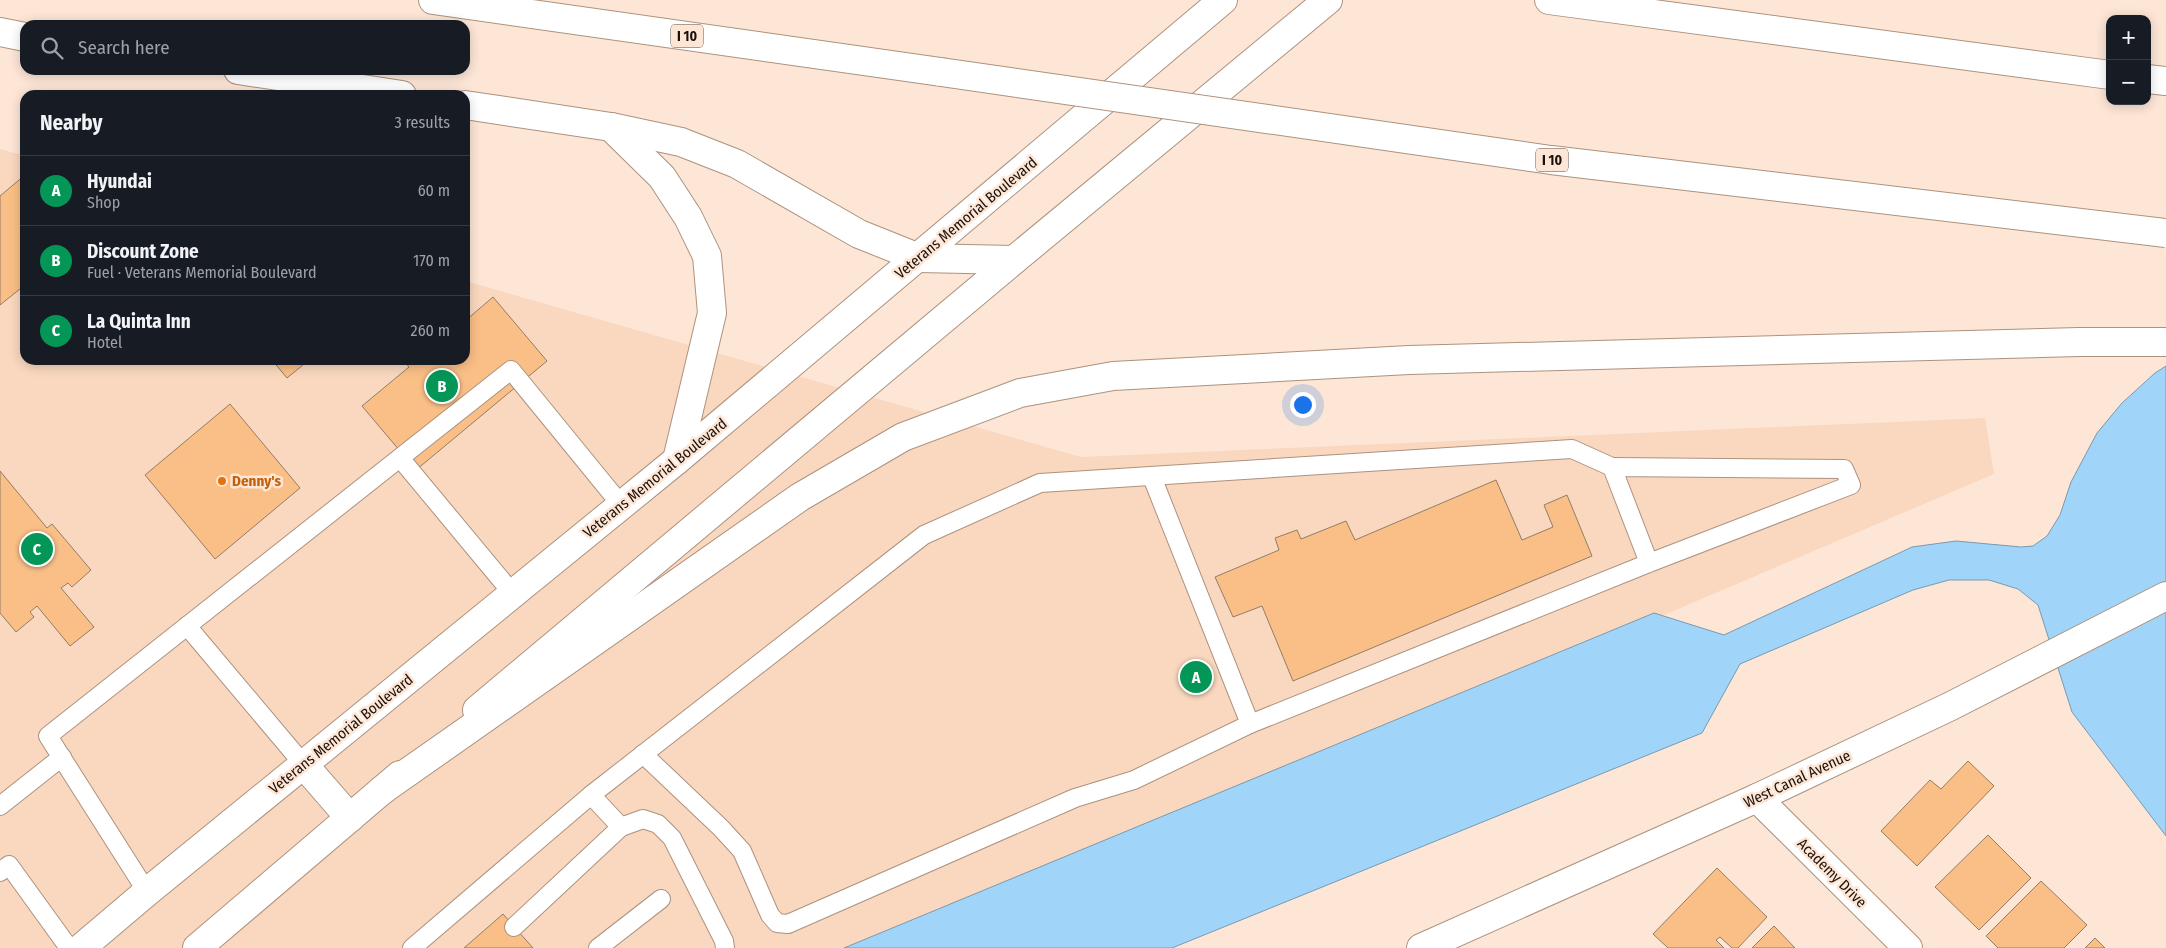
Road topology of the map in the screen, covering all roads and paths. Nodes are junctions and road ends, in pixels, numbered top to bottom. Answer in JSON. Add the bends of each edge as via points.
{"nodes":[{"id":1,"x":433,"y":0,"type":"edge"},
{"id":2,"x":1223,"y":0,"type":"edge"},
{"id":3,"x":1328,"y":0,"type":"edge"},
{"id":4,"x":1548,"y":0,"type":"edge"},
{"id":5,"x":1637,"y":0,"type":"edge"},
{"id":6,"x":1746,"y":26,"type":"junction"},
{"id":7,"x":0,"y":32,"type":"edge"},
{"id":8,"x":20,"y":36,"type":"edge"},
{"id":9,"x":2106,"y":74,"type":"edge"},
{"id":10,"x":271,"y":75,"type":"edge"},
{"id":11,"x":2151,"y":79,"type":"edge"},
{"id":12,"x":2166,"y":81,"type":"edge"},
{"id":13,"x":369,"y":90,"type":"edge"},
{"id":14,"x":470,"y":106,"type":"edge"},
{"id":15,"x":611,"y":127,"type":"junction"},
{"id":16,"x":2166,"y":232,"type":"edge"},
{"id":17,"x":919,"y":258,"type":"junction"},
{"id":18,"x":1014,"y":260,"type":"junction"},
{"id":19,"x":2166,"y":342,"type":"edge"},
{"id":20,"x":400,"y":458,"type":"junction"},
{"id":21,"x":678,"y":460,"type":"junction"},
{"id":22,"x":1612,"y":467,"type":"junction"},
{"id":23,"x":1152,"y":477,"type":"junction"},
{"id":24,"x":622,"y":506,"type":"junction"},
{"id":25,"x":1649,"y":564,"type":"junction"},
{"id":26,"x":513,"y":594,"type":"junction"},
{"id":27,"x":2166,"y":596,"type":"edge"},
{"id":28,"x":187,"y":626,"type":"junction"},
{"id":29,"x":1250,"y":724,"type":"junction"},
{"id":30,"x":643,"y":754,"type":"junction"},
{"id":31,"x":62,"y":757,"type":"junction"},
{"id":32,"x":304,"y":765,"type":"junction"},
{"id":33,"x":381,"y":791,"type":"junction"},
{"id":34,"x":591,"y":795,"type":"junction"},
{"id":35,"x":1757,"y":798,"type":"junction"},
{"id":36,"x":0,"y":806,"type":"edge"},
{"id":37,"x":350,"y":818,"type":"junction"},
{"id":38,"x":621,"y":827,"type":"junction"},
{"id":39,"x":0,"y":872,"type":"edge"},
{"id":40,"x":147,"y":892,"type":"junction"},
{"id":41,"x":661,"y":899,"type":"dead end"},
{"id":42,"x":514,"y":927,"type":"dead end"},
{"id":43,"x":69,"y":948,"type":"edge"},
{"id":44,"x":81,"y":948,"type":"edge"},
{"id":45,"x":197,"y":948,"type":"edge"},
{"id":46,"x":412,"y":948,"type":"edge"},
{"id":47,"x":598,"y":948,"type":"edge"},
{"id":48,"x":725,"y":948,"type":"edge"},
{"id":49,"x":1421,"y":948,"type":"edge"},
{"id":50,"x":1908,"y":948,"type":"edge"}],
"edges":[{"from":1,"to":16,"type":"main road","number":"I 10","bridge":true,"via":[[1551,160]]},
{"from":2,"to":17,"type":"main road","name":"Veterans Memorial Boulevard"},
{"from":3,"to":18,"type":"main road"},
{"from":4,"to":6,"type":"main road"},
{"from":5,"to":6,"type":"main road"},
{"from":6,"to":9,"type":"main road"},
{"from":7,"to":8,"type":"main road"},
{"from":10,"to":13,"type":"main road"},
{"from":11,"to":12,"type":"main road"},
{"from":14,"to":15,"type":"main road"},
{"from":15,"to":17,"type":"main road","via":[[681,142],[737,164],[858,234]]},
{"from":15,"to":21,"type":"main road","via":[[662,177],[688,217],[707,256],[712,313]]},
{"from":17,"to":18,"type":"main road"},
{"from":17,"to":21,"type":"main road","name":"Veterans Memorial Boulevard"},
{"from":18,"to":33,"type":"main road"},
{"from":19,"to":33,"type":"main road","via":[[1409,360],[1113,376],[1020,393],[903,437],[800,497]]},
{"from":20,"to":24,"type":"lane","via":[[511,370]]},
{"from":20,"to":26,"type":"lane"},
{"from":20,"to":28,"type":"lane"},
{"from":21,"to":24,"type":"main road","name":"Veterans Memorial Boulevard"},
{"from":22,"to":23,"type":"lane","via":[[1572,449]]},
{"from":22,"to":25,"type":"lane"},
{"from":22,"to":25,"type":"lane","via":[[1844,469],[1851,485]]},
{"from":23,"to":29,"type":"lane"},
{"from":23,"to":30,"type":"lane","via":[[1040,483],[924,535]]},
{"from":24,"to":26,"type":"main road","name":"Veterans Memorial Boulevard"},
{"from":25,"to":29,"type":"lane"},
{"from":26,"to":32,"type":"main road","name":"Veterans Memorial Boulevard"},
{"from":27,"to":35,"type":"main road","name":"West Canal Avenue","via":[[1951,706]]},
{"from":28,"to":31,"type":"lane","via":[[48,736]]},
{"from":28,"to":32,"type":"lane"},
{"from":29,"to":30,"type":"lane","via":[[1134,780],[1075,798],[788,924],[777,923],[770,915],[742,851]]},
{"from":30,"to":34,"type":"lane"},
{"from":31,"to":36,"type":"lane"},
{"from":31,"to":40,"type":"lane"},
{"from":32,"to":37,"type":"main road"},
{"from":32,"to":40,"type":"main road","name":"Veterans Memorial Boulevard"},
{"from":33,"to":37,"type":"main road"},
{"from":34,"to":38,"type":"lane"},
{"from":34,"to":46,"type":"lane"},
{"from":35,"to":49,"type":"main road","name":"West Canal Avenue"},
{"from":35,"to":50,"type":"main road","name":"Academy Drive"},
{"from":37,"to":45,"type":"main road"},
{"from":38,"to":42,"type":"lane"},
{"from":38,"to":48,"type":"lane","via":[[643,819],[658,824],[672,838]]},
{"from":39,"to":43,"type":"lane","via":[[9,865]]},
{"from":40,"to":44,"type":"main road","name":"Veterans Memorial Boulevard"},
{"from":41,"to":47,"type":"lane"}]}
